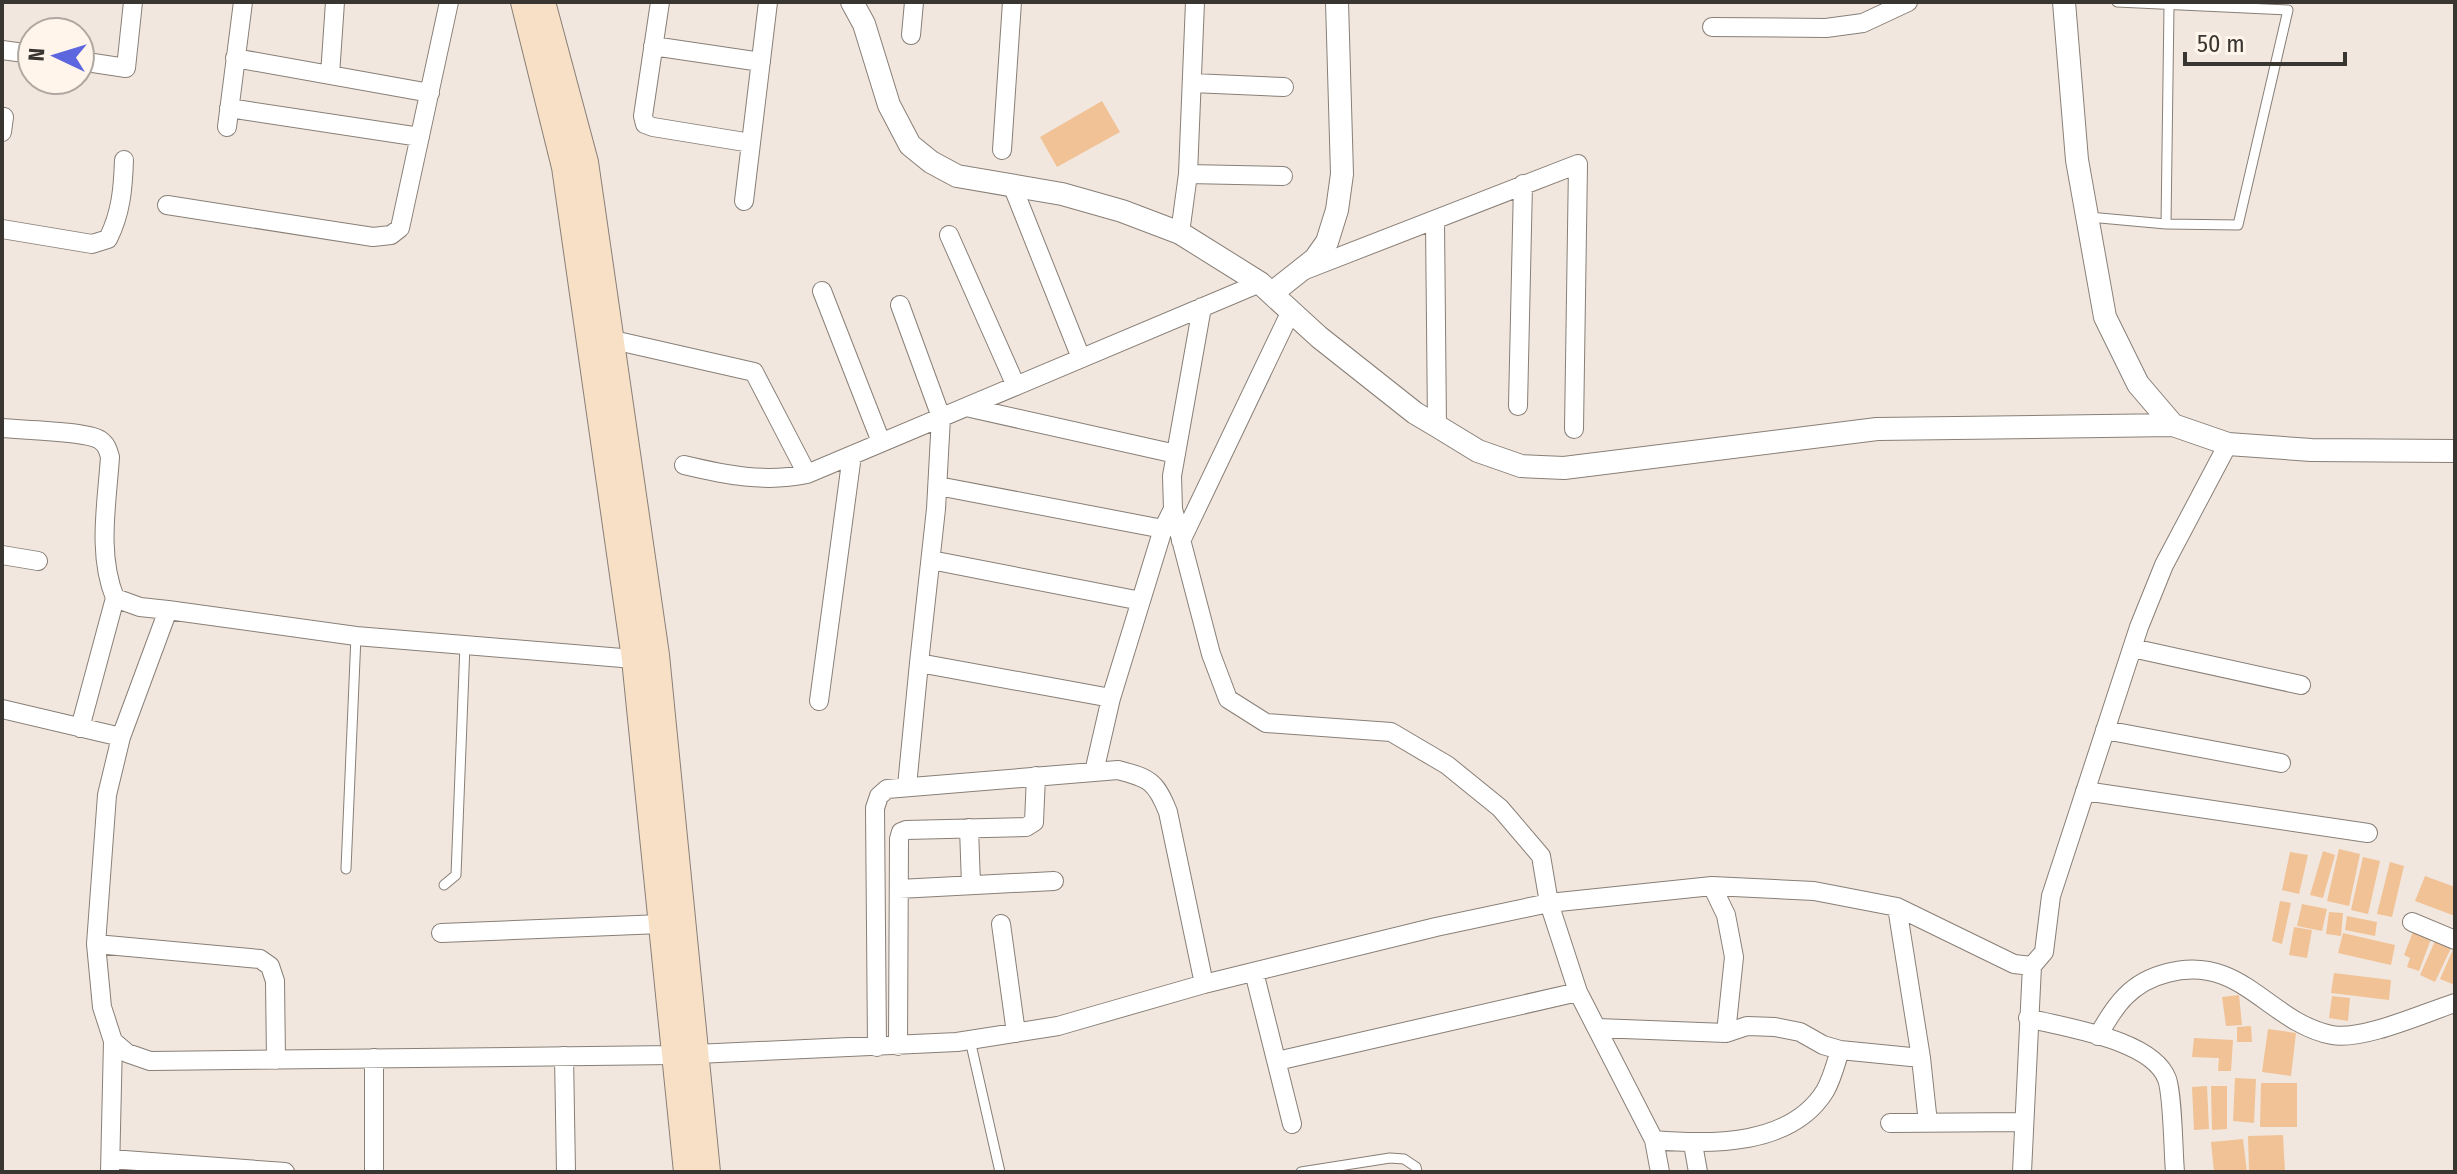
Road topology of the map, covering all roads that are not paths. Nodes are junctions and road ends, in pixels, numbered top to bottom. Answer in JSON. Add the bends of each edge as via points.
{"nodes":[{"id":1,"x":133,"y":2,"type":"edge"},
{"id":2,"x":243,"y":2,"type":"edge"},
{"id":3,"x":335,"y":2,"type":"edge"},
{"id":4,"x":449,"y":2,"type":"edge"},
{"id":5,"x":523,"y":2,"type":"edge"},
{"id":6,"x":543,"y":2,"type":"edge"},
{"id":7,"x":660,"y":2,"type":"edge"},
{"id":8,"x":768,"y":2,"type":"edge"},
{"id":9,"x":852,"y":2,"type":"edge"},
{"id":10,"x":914,"y":2,"type":"edge"},
{"id":11,"x":1012,"y":2,"type":"edge"},
{"id":12,"x":1195,"y":2,"type":"edge"},
{"id":13,"x":1337,"y":2,"type":"edge"},
{"id":14,"x":1908,"y":2,"type":"edge"},
{"id":15,"x":2064,"y":2,"type":"edge"},
{"id":16,"x":2117,"y":2,"type":"edge"},
{"id":17,"x":2169,"y":6,"type":"junction"},
{"id":18,"x":1712,"y":27,"type":"dead end"},
{"id":19,"x":911,"y":35,"type":"dead end"},
{"id":20,"x":653,"y":46,"type":"junction"},
{"id":21,"x":235,"y":58,"type":"junction"},
{"id":22,"x":761,"y":62,"type":"junction"},
{"id":23,"x":96,"y":63,"type":"edge"},
{"id":24,"x":330,"y":75,"type":"junction"},
{"id":25,"x":1192,"y":83,"type":"junction"},
{"id":26,"x":1284,"y":87,"type":"dead end"},
{"id":27,"x":430,"y":93,"type":"junction"},
{"id":28,"x":420,"y":137,"type":"junction"},
{"id":29,"x":751,"y":143,"type":"junction"},
{"id":30,"x":1002,"y":150,"type":"dead end"},
{"id":31,"x":124,"y":160,"type":"dead end"},
{"id":32,"x":1188,"y":174,"type":"junction"},
{"id":33,"x":1283,"y":176,"type":"dead end"},
{"id":34,"x":1523,"y":184,"type":"junction"},
{"id":35,"x":1012,"y":185,"type":"junction"},
{"id":36,"x":744,"y":201,"type":"dead end"},
{"id":37,"x":167,"y":205,"type":"dead end"},
{"id":38,"x":2086,"y":217,"type":"junction"},
{"id":39,"x":1435,"y":222,"type":"junction"},
{"id":40,"x":2166,"y":224,"type":"junction"},
{"id":41,"x":2,"y":229,"type":"edge"},
{"id":42,"x":1180,"y":233,"type":"junction"},
{"id":43,"x":949,"y":235,"type":"dead end"},
{"id":44,"x":1302,"y":271,"type":"junction"},
{"id":45,"x":1266,"y":288,"type":"junction"},
{"id":46,"x":822,"y":291,"type":"dead end"},
{"id":47,"x":900,"y":305,"type":"dead end"},
{"id":48,"x":1202,"y":307,"type":"junction"},
{"id":49,"x":1291,"y":311,"type":"junction"},
{"id":50,"x":600,"y":337,"type":"junction"},
{"id":51,"x":1081,"y":358,"type":"junction"},
{"id":52,"x":1016,"y":386,"type":"junction"},
{"id":53,"x":1518,"y":406,"type":"dead end"},
{"id":54,"x":966,"y":407,"type":"junction"},
{"id":55,"x":941,"y":417,"type":"junction"},
{"id":56,"x":2173,"y":425,"type":"junction"},
{"id":57,"x":1437,"y":426,"type":"junction"},
{"id":58,"x":2,"y":428,"type":"edge"},
{"id":59,"x":1574,"y":429,"type":"dead end"},
{"id":60,"x":881,"y":442,"type":"junction"},
{"id":61,"x":2228,"y":444,"type":"junction"},
{"id":62,"x":2455,"y":451,"type":"edge"},
{"id":63,"x":1176,"y":454,"type":"junction"},
{"id":64,"x":852,"y":455,"type":"junction"},
{"id":65,"x":684,"y":465,"type":"dead end"},
{"id":66,"x":807,"y":474,"type":"junction"},
{"id":67,"x":938,"y":486,"type":"junction"},
{"id":68,"x":1173,"y":509,"type":"junction"},
{"id":69,"x":1163,"y":529,"type":"junction"},
{"id":70,"x":1181,"y":541,"type":"junction"},
{"id":71,"x":2,"y":555,"type":"edge"},
{"id":72,"x":931,"y":560,"type":"junction"},
{"id":73,"x":38,"y":561,"type":"dead end"},
{"id":74,"x":115,"y":598,"type":"junction"},
{"id":75,"x":1141,"y":601,"type":"junction"},
{"id":76,"x":168,"y":610,"type":"junction"},
{"id":77,"x":356,"y":636,"type":"junction"},
{"id":78,"x":465,"y":645,"type":"junction"},
{"id":79,"x":2132,"y":648,"type":"junction"},
{"id":80,"x":634,"y":659,"type":"junction"},
{"id":81,"x":919,"y":663,"type":"junction"},
{"id":82,"x":2301,"y":685,"type":"dead end"},
{"id":83,"x":1111,"y":698,"type":"junction"},
{"id":84,"x":819,"y":701,"type":"dead end"},
{"id":85,"x":2,"y":709,"type":"edge"},
{"id":86,"x":80,"y":728,"type":"junction"},
{"id":87,"x":2105,"y":730,"type":"junction"},
{"id":88,"x":121,"y":737,"type":"junction"},
{"id":89,"x":2281,"y":763,"type":"dead end"},
{"id":90,"x":1094,"y":772,"type":"junction"},
{"id":91,"x":1036,"y":776,"type":"junction"},
{"id":92,"x":907,"y":786,"type":"junction"},
{"id":93,"x":2085,"y":791,"type":"junction"},
{"id":94,"x":969,"y":828,"type":"junction"},
{"id":95,"x":2368,"y":833,"type":"dead end"},
{"id":96,"x":346,"y":869,"type":"dead end"},
{"id":97,"x":1054,"y":881,"type":"dead end"},
{"id":98,"x":444,"y":885,"type":"dead end"},
{"id":99,"x":971,"y":885,"type":"junction"},
{"id":100,"x":1712,"y":886,"type":"junction"},
{"id":101,"x":899,"y":889,"type":"junction"},
{"id":102,"x":1549,"y":903,"type":"junction"},
{"id":103,"x":1897,"y":907,"type":"junction"},
{"id":104,"x":2412,"y":922,"type":"dead end"},
{"id":105,"x":661,"y":924,"type":"junction"},
{"id":106,"x":1001,"y":924,"type":"dead end"},
{"id":107,"x":441,"y":933,"type":"dead end"},
{"id":108,"x":2455,"y":940,"type":"edge"},
{"id":109,"x":96,"y":944,"type":"junction"},
{"id":110,"x":2032,"y":966,"type":"junction"},
{"id":111,"x":1254,"y":972,"type":"junction"},
{"id":112,"x":1204,"y":984,"type":"junction"},
{"id":113,"x":1578,"y":992,"type":"junction"},
{"id":114,"x":2455,"y":1003,"type":"edge"},
{"id":115,"x":2028,"y":1018,"type":"junction"},
{"id":116,"x":1598,"y":1028,"type":"junction"},
{"id":117,"x":1016,"y":1033,"type":"junction"},
{"id":118,"x":1726,"y":1033,"type":"junction"},
{"id":119,"x":2098,"y":1036,"type":"junction"},
{"id":120,"x":970,"y":1040,"type":"junction"},
{"id":121,"x":113,"y":1041,"type":"junction"},
{"id":122,"x":898,"y":1046,"type":"junction"},
{"id":123,"x":877,"y":1047,"type":"junction"},
{"id":124,"x":1840,"y":1050,"type":"junction"},
{"id":125,"x":685,"y":1054,"type":"junction"},
{"id":126,"x":564,"y":1056,"type":"junction"},
{"id":127,"x":374,"y":1058,"type":"junction"},
{"id":128,"x":1921,"y":1058,"type":"junction"},
{"id":129,"x":276,"y":1060,"type":"junction"},
{"id":130,"x":1277,"y":1061,"type":"junction"},
{"id":131,"x":2024,"y":1122,"type":"junction"},
{"id":132,"x":1890,"y":1123,"type":"dead end"},
{"id":133,"x":1928,"y":1123,"type":"junction"},
{"id":134,"x":1292,"y":1124,"type":"dead end"},
{"id":135,"x":1654,"y":1140,"type":"junction"},
{"id":136,"x":1693,"y":1144,"type":"junction"},
{"id":137,"x":110,"y":1165,"type":"edge"},
{"id":138,"x":285,"y":1172,"type":"edge"},
{"id":139,"x":374,"y":1172,"type":"edge"},
{"id":140,"x":566,"y":1172,"type":"edge"},
{"id":141,"x":686,"y":1172,"type":"edge"},
{"id":142,"x":708,"y":1172,"type":"edge"},
{"id":143,"x":1000,"y":1172,"type":"edge"},
{"id":144,"x":1301,"y":1172,"type":"edge"},
{"id":145,"x":1417,"y":1172,"type":"edge"},
{"id":146,"x":1660,"y":1172,"type":"edge"},
{"id":147,"x":1698,"y":1172,"type":"edge"},
{"id":148,"x":2022,"y":1172,"type":"edge"},
{"id":149,"x":2175,"y":1172,"type":"edge"}],
"edges":[{"from":1,"to":23,"type":"street","via":[[126,68]]},
{"from":2,"to":21,"type":"street"},
{"from":3,"to":24,"type":"street"},
{"from":4,"to":27,"type":"street"},
{"from":5,"to":50,"type":"main road"},
{"from":6,"to":50,"type":"main road","via":[[586,162]]},
{"from":7,"to":20,"type":"street"},
{"from":8,"to":22,"type":"street"},
{"from":9,"to":35,"type":"street","via":[[889,105],[910,145],[957,176]]},
{"from":10,"to":19,"type":"street"},
{"from":11,"to":30,"type":"street"},
{"from":12,"to":25,"type":"street"},
{"from":13,"to":44,"type":"street","via":[[1342,174],[1327,242]]},
{"from":14,"to":18,"type":"street","via":[[1863,23],[1826,28]]},
{"from":15,"to":38,"type":"street"},
{"from":16,"to":17,"type":"lane"},
{"from":17,"to":40,"type":"lane"},
{"from":17,"to":40,"type":"lane","via":[[2288,10],[2238,225]]},
{"from":20,"to":22,"type":"street"},
{"from":20,"to":29,"type":"street","via":[[645,124]]},
{"from":21,"to":24,"type":"street"},
{"from":21,"to":28,"type":"street","via":[[228,118]]},
{"from":22,"to":29,"type":"street"},
{"from":24,"to":27,"type":"street"},
{"from":25,"to":26,"type":"street"},
{"from":25,"to":32,"type":"street"},
{"from":27,"to":28,"type":"street"},
{"from":28,"to":37,"type":"street","via":[[400,228],[391,235],[373,237]]},
{"from":29,"to":36,"type":"street"},
{"from":31,"to":41,"type":"street","via":[[123,198],[108,239],[92,244]]},
{"from":32,"to":33,"type":"street"},
{"from":32,"to":42,"type":"street"},
{"from":34,"to":39,"type":"street"},
{"from":34,"to":53,"type":"street"},
{"from":34,"to":59,"type":"street","via":[[1578,164]]},
{"from":35,"to":42,"type":"street","via":[[1092,202]]},
{"from":35,"to":51,"type":"street"},
{"from":38,"to":40,"type":"lane"},
{"from":38,"to":56,"type":"street","via":[[2105,317],[2138,384]]},
{"from":39,"to":44,"type":"street"},
{"from":39,"to":57,"type":"street"},
{"from":42,"to":45,"type":"street"},
{"from":43,"to":52,"type":"street"},
{"from":44,"to":45,"type":"street"},
{"from":45,"to":48,"type":"street"},
{"from":45,"to":49,"type":"street"},
{"from":46,"to":60,"type":"street"},
{"from":47,"to":55,"type":"street"},
{"from":48,"to":51,"type":"street"},
{"from":48,"to":63,"type":"street"},
{"from":49,"to":57,"type":"street"},
{"from":49,"to":70,"type":"street"},
{"from":50,"to":66,"type":"street","via":[[754,372]]},
{"from":50,"to":80,"type":"main road"},
{"from":50,"to":125,"type":"main road","via":[[657,655]]},
{"from":51,"to":52,"type":"street"},
{"from":52,"to":54,"type":"street"},
{"from":54,"to":55,"type":"street"},
{"from":54,"to":63,"type":"street"},
{"from":55,"to":60,"type":"street"},
{"from":55,"to":67,"type":"street"},
{"from":56,"to":57,"type":"street","via":[[1877,429],[1564,468],[1521,466],[1478,451]]},
{"from":56,"to":61,"type":"street"},
{"from":58,"to":74,"type":"street","via":[[98,438],[107,447],[106,577]]},
{"from":60,"to":64,"type":"street"},
{"from":61,"to":62,"type":"street"},
{"from":61,"to":79,"type":"street","via":[[2164,565]]},
{"from":63,"to":68,"type":"street"},
{"from":64,"to":66,"type":"street"},
{"from":64,"to":84,"type":"street"},
{"from":65,"to":66,"type":"street","via":[[756,479]]},
{"from":67,"to":69,"type":"street"},
{"from":67,"to":72,"type":"street"},
{"from":68,"to":69,"type":"street"},
{"from":68,"to":70,"type":"street"},
{"from":69,"to":75,"type":"street"},
{"from":70,"to":102,"type":"street","via":[[1228,699],[1266,723],[1391,732],[1447,765],[1500,808],[1541,856]]},
{"from":71,"to":73,"type":"street"},
{"from":72,"to":75,"type":"street"},
{"from":72,"to":81,"type":"street"},
{"from":74,"to":76,"type":"street"},
{"from":74,"to":86,"type":"street"},
{"from":75,"to":83,"type":"street"},
{"from":76,"to":77,"type":"street"},
{"from":76,"to":88,"type":"street"},
{"from":77,"to":78,"type":"street"},
{"from":77,"to":96,"type":"lane"},
{"from":78,"to":80,"type":"street"},
{"from":78,"to":98,"type":"lane","via":[[456,875]]},
{"from":79,"to":82,"type":"street"},
{"from":79,"to":87,"type":"street"},
{"from":80,"to":105,"type":"main road"},
{"from":81,"to":83,"type":"street"},
{"from":81,"to":92,"type":"street"},
{"from":83,"to":90,"type":"street"},
{"from":85,"to":86,"type":"street"},
{"from":86,"to":88,"type":"street"},
{"from":87,"to":89,"type":"street"},
{"from":87,"to":93,"type":"street"},
{"from":88,"to":109,"type":"street","via":[[107,795]]},
{"from":90,"to":91,"type":"street"},
{"from":90,"to":112,"type":"street","via":[[1118,770],[1147,778],[1160,792]]},
{"from":91,"to":92,"type":"street"},
{"from":91,"to":94,"type":"street","via":[[1034,822],[1026,827]]},
{"from":92,"to":123,"type":"street","via":[[887,789],[875,808]]},
{"from":93,"to":95,"type":"street"},
{"from":93,"to":110,"type":"street","via":[[2051,896],[2044,952]]},
{"from":94,"to":99,"type":"street"},
{"from":94,"to":101,"type":"street","via":[[901,832]]},
{"from":97,"to":99,"type":"street"},
{"from":99,"to":101,"type":"street"},
{"from":100,"to":102,"type":"street"},
{"from":100,"to":103,"type":"street","via":[[1814,891]]},
{"from":100,"to":118,"type":"street","via":[[1726,915],[1734,957]]},
{"from":101,"to":122,"type":"street"},
{"from":102,"to":111,"type":"street"},
{"from":102,"to":113,"type":"street"},
{"from":103,"to":110,"type":"street","via":[[2014,964]]},
{"from":103,"to":128,"type":"street"},
{"from":104,"to":108,"type":"street"},
{"from":105,"to":107,"type":"street"},
{"from":105,"to":125,"type":"main road"},
{"from":106,"to":117,"type":"street"},
{"from":109,"to":121,"type":"street","via":[[102,1007]]},
{"from":109,"to":129,"type":"street","via":[[260,959],[270,966],[275,981]]},
{"from":110,"to":115,"type":"street"},
{"from":111,"to":112,"type":"street"},
{"from":111,"to":130,"type":"street"},
{"from":112,"to":117,"type":"street"},
{"from":113,"to":116,"type":"street"},
{"from":113,"to":130,"type":"street"},
{"from":114,"to":119,"type":"street","via":[[2355,1036],[2334,1035],[2311,1029],[2223,974],[2178,970],[2125,994]]},
{"from":115,"to":119,"type":"street"},
{"from":115,"to":131,"type":"street"},
{"from":116,"to":118,"type":"street"},
{"from":116,"to":135,"type":"street"},
{"from":117,"to":120,"type":"street"},
{"from":118,"to":124,"type":"street","via":[[1747,1026],[1775,1027]]},
{"from":119,"to":149,"type":"street","via":[[2143,1051],[2158,1063],[2167,1080]]},
{"from":120,"to":122,"type":"street"},
{"from":120,"to":143,"type":"lane"},
{"from":121,"to":129,"type":"street","via":[[150,1061]]},
{"from":121,"to":137,"type":"street"},
{"from":122,"to":123,"type":"street"},
{"from":123,"to":125,"type":"street"},
{"from":124,"to":128,"type":"street"},
{"from":124,"to":136,"type":"street","via":[[1825,1090],[1807,1112],[1776,1131]]},
{"from":125,"to":126,"type":"street"},
{"from":125,"to":141,"type":"main road"},
{"from":125,"to":142,"type":"main road"},
{"from":126,"to":127,"type":"street"},
{"from":126,"to":140,"type":"street"},
{"from":127,"to":129,"type":"street"},
{"from":127,"to":139,"type":"street"},
{"from":128,"to":133,"type":"street"},
{"from":130,"to":134,"type":"street"},
{"from":131,"to":133,"type":"street"},
{"from":131,"to":148,"type":"street"},
{"from":132,"to":133,"type":"street"},
{"from":135,"to":136,"type":"street"},
{"from":135,"to":146,"type":"street"},
{"from":136,"to":147,"type":"street"},
{"from":137,"to":138,"type":"street"},
{"from":144,"to":145,"type":"lane","via":[[1390,1158],[1404,1159]]}]}
